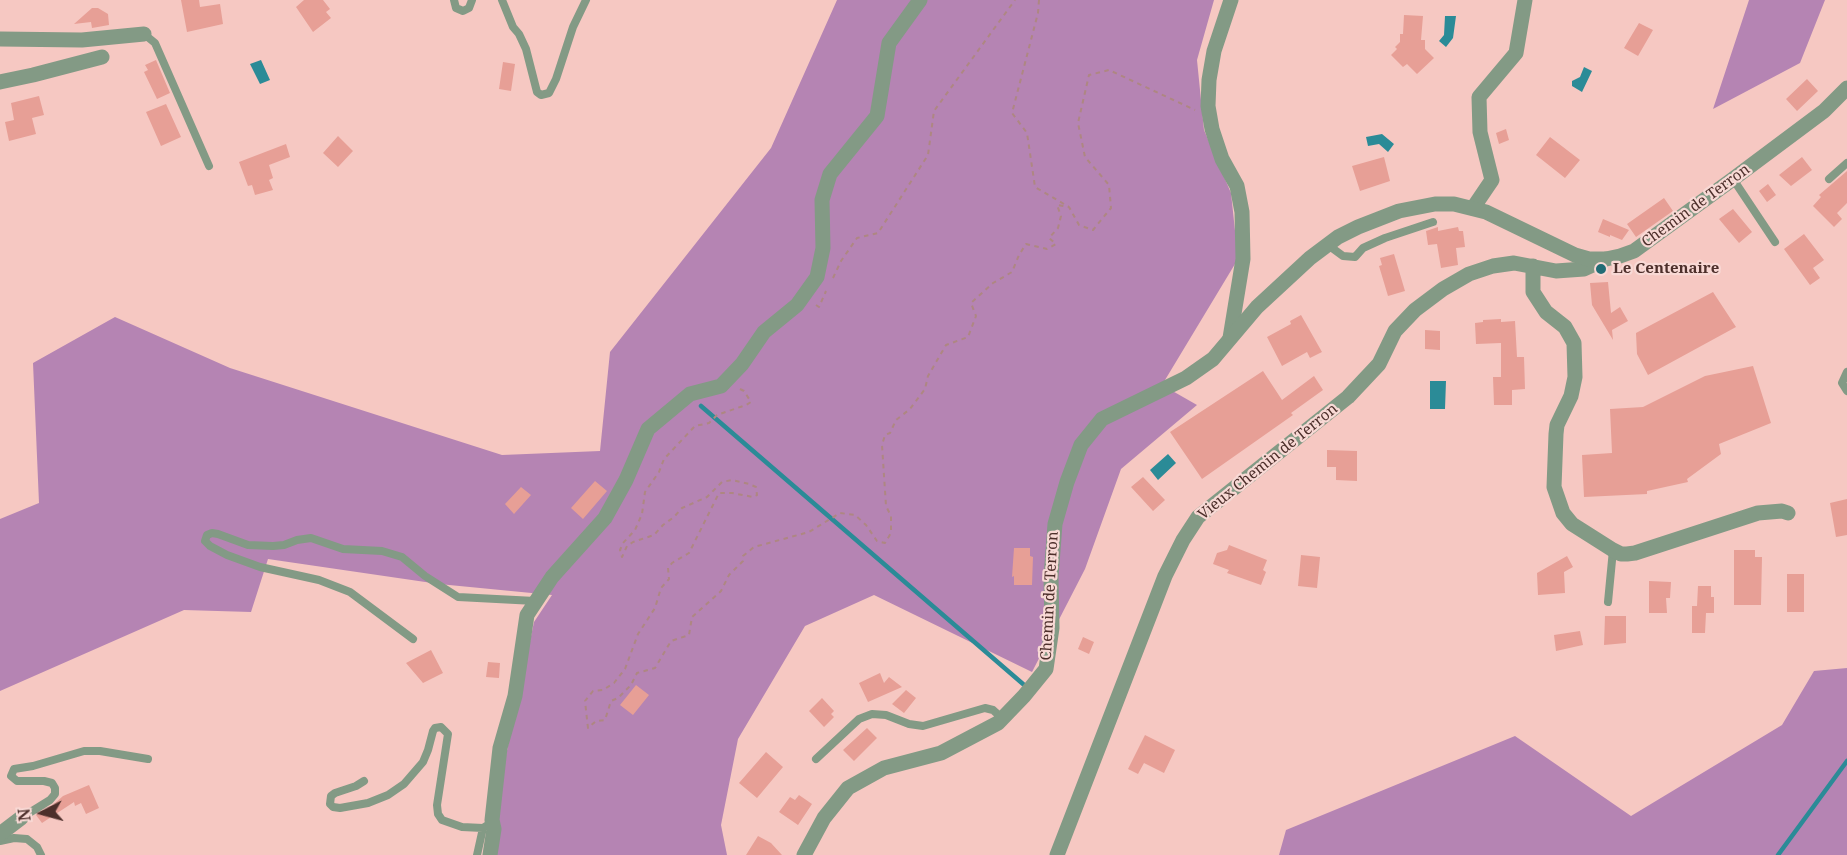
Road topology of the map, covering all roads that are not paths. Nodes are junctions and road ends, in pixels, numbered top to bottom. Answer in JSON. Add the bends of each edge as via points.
{"nodes":[{"id":1,"x":454,"y":0,"type":"edge"},
{"id":2,"x":472,"y":0,"type":"edge"},
{"id":3,"x":502,"y":0,"type":"edge"},
{"id":4,"x":585,"y":0,"type":"edge"},
{"id":5,"x":920,"y":0,"type":"edge"},
{"id":6,"x":1231,"y":0,"type":"edge"},
{"id":7,"x":1526,"y":0,"type":"edge"},
{"id":8,"x":144,"y":34,"type":"joint"},
{"id":9,"x":0,"y":39,"type":"edge"},
{"id":10,"x":102,"y":57,"type":"dead end"},
{"id":11,"x":0,"y":82,"type":"edge"},
{"id":12,"x":1845,"y":93,"type":"edge"},
{"id":13,"x":1847,"y":163,"type":"edge"},
{"id":14,"x":209,"y":166,"type":"dead end"},
{"id":15,"x":1732,"y":179,"type":"junction"},
{"id":16,"x":1828,"y":179,"type":"dead end"},
{"id":17,"x":1473,"y":208,"type":"junction"},
{"id":18,"x":1433,"y":222,"type":"dead end"},
{"id":19,"x":1775,"y":242,"type":"dead end"},
{"id":20,"x":1328,"y":245,"type":"junction"},
{"id":21,"x":1606,"y":259,"type":"junction"},
{"id":22,"x":1533,"y":266,"type":"junction"},
{"id":23,"x":1230,"y":338,"type":"junction"},
{"id":24,"x":1847,"y":372,"type":"edge"},
{"id":25,"x":1847,"y":391,"type":"edge"},
{"id":26,"x":1788,"y":513,"type":"dead end"},
{"id":27,"x":1613,"y":550,"type":"junction"},
{"id":28,"x":537,"y":601,"type":"junction"},
{"id":29,"x":1608,"y":602,"type":"dead end"},
{"id":30,"x":413,"y":639,"type":"dead end"},
{"id":31,"x":1003,"y":719,"type":"junction"},
{"id":32,"x":148,"y":759,"type":"dead end"},
{"id":33,"x":816,"y":759,"type":"dead end"},
{"id":34,"x":364,"y":781,"type":"dead end"},
{"id":35,"x":21,"y":819,"type":"joint"},
{"id":36,"x":488,"y":824,"type":"junction"},
{"id":37,"x":0,"y":834,"type":"edge"},
{"id":38,"x":0,"y":841,"type":"edge"},
{"id":39,"x":41,"y":855,"type":"edge"},
{"id":40,"x":477,"y":855,"type":"edge"},
{"id":41,"x":490,"y":855,"type":"edge"},
{"id":42,"x":804,"y":855,"type":"edge"},
{"id":43,"x":1057,"y":855,"type":"edge"}],
"edges":[{"from":1,"to":2,"type":"lane","via":[[456,8],[463,11]]},
{"from":3,"to":4,"type":"lane","via":[[526,49],[537,92],[545,95],[556,79]]},
{"from":5,"to":28,"type":"street","via":[[889,43],[877,116],[830,174],[822,200],[823,248],[817,277],[797,304],[764,332],[721,386],[690,394],[648,429],[605,518],[552,577]]},
{"from":6,"to":23,"type":"street","via":[[1214,51],[1208,106],[1222,159],[1237,186],[1242,212],[1243,259]]},
{"from":7,"to":17,"type":"street","via":[[1516,53],[1479,97],[1480,132],[1492,180]]},
{"from":8,"to":9,"type":"street","via":[[82,40]]},
{"from":8,"to":14,"type":"lane","via":[[155,43]]},
{"from":10,"to":11,"type":"street"},
{"from":12,"to":15,"type":"street","name":"Chemin de Terron"},
{"from":13,"to":16,"type":"lane"},
{"from":15,"to":19,"type":"lane"},
{"from":15,"to":21,"type":"street","name":"Chemin de Terron","via":[[1634,251]]},
{"from":17,"to":20,"type":"street","name":"Chemin de Terron","via":[[1435,204],[1398,211],[1358,227]]},
{"from":17,"to":21,"type":"street","name":"Chemin de Terron","via":[[1575,255]]},
{"from":18,"to":20,"type":"lane","via":[[1385,238],[1354,257],[1343,256]]},
{"from":20,"to":23,"type":"street","name":"Chemin de Terron","via":[[1257,307]]},
{"from":21,"to":22,"type":"street","name":"Vieux Chemin de Terron","via":[[1584,269],[1556,271]]},
{"from":22,"to":27,"type":"street","via":[[1533,292],[1546,312],[1571,335],[1576,359],[1571,396],[1557,425],[1554,487],[1558,502],[1572,524]]},
{"from":22,"to":43,"type":"street","name":"Vieux Chemin de Terron","via":[[1514,263],[1469,274],[1414,310],[1395,331],[1379,364],[1348,397],[1198,517],[1165,576]]},
{"from":23,"to":31,"type":"street","name":"Chemin de Terron","via":[[1213,359],[1186,378],[1102,419],[1081,445],[1054,525],[1052,628],[1046,669]]},
{"from":24,"to":25,"type":"lane","via":[[1842,383]]},
{"from":26,"to":27,"type":"street","via":[[1758,513],[1635,553]]},
{"from":27,"to":29,"type":"lane"},
{"from":28,"to":30,"type":"lane","via":[[458,597],[402,557],[382,551],[344,549],[311,538],[273,546],[248,545],[218,534],[207,535],[205,541],[210,546],[228,555],[350,592]]},
{"from":28,"to":36,"type":"street","via":[[527,615],[515,696],[500,748]]},
{"from":31,"to":33,"type":"lane","via":[[985,708],[923,726],[872,714],[859,719]]},
{"from":31,"to":42,"type":"street","name":"Chemin de Terron","via":[[941,753],[885,768],[848,788],[824,818]]},
{"from":32,"to":35,"type":"lane","via":[[84,751],[15,769],[11,776],[17,781],[44,781],[55,788],[50,800]]},
{"from":34,"to":36,"type":"lane","via":[[335,793],[330,804],[340,808],[368,803],[404,784],[423,762],[433,731],[441,727],[447,734],[438,814],[442,820],[462,827]]},
{"from":35,"to":37,"type":"street"},
{"from":36,"to":40,"type":"lane"},
{"from":36,"to":41,"type":"street","via":[[494,829]]},
{"from":38,"to":39,"type":"lane","via":[[27,839]]}]}
